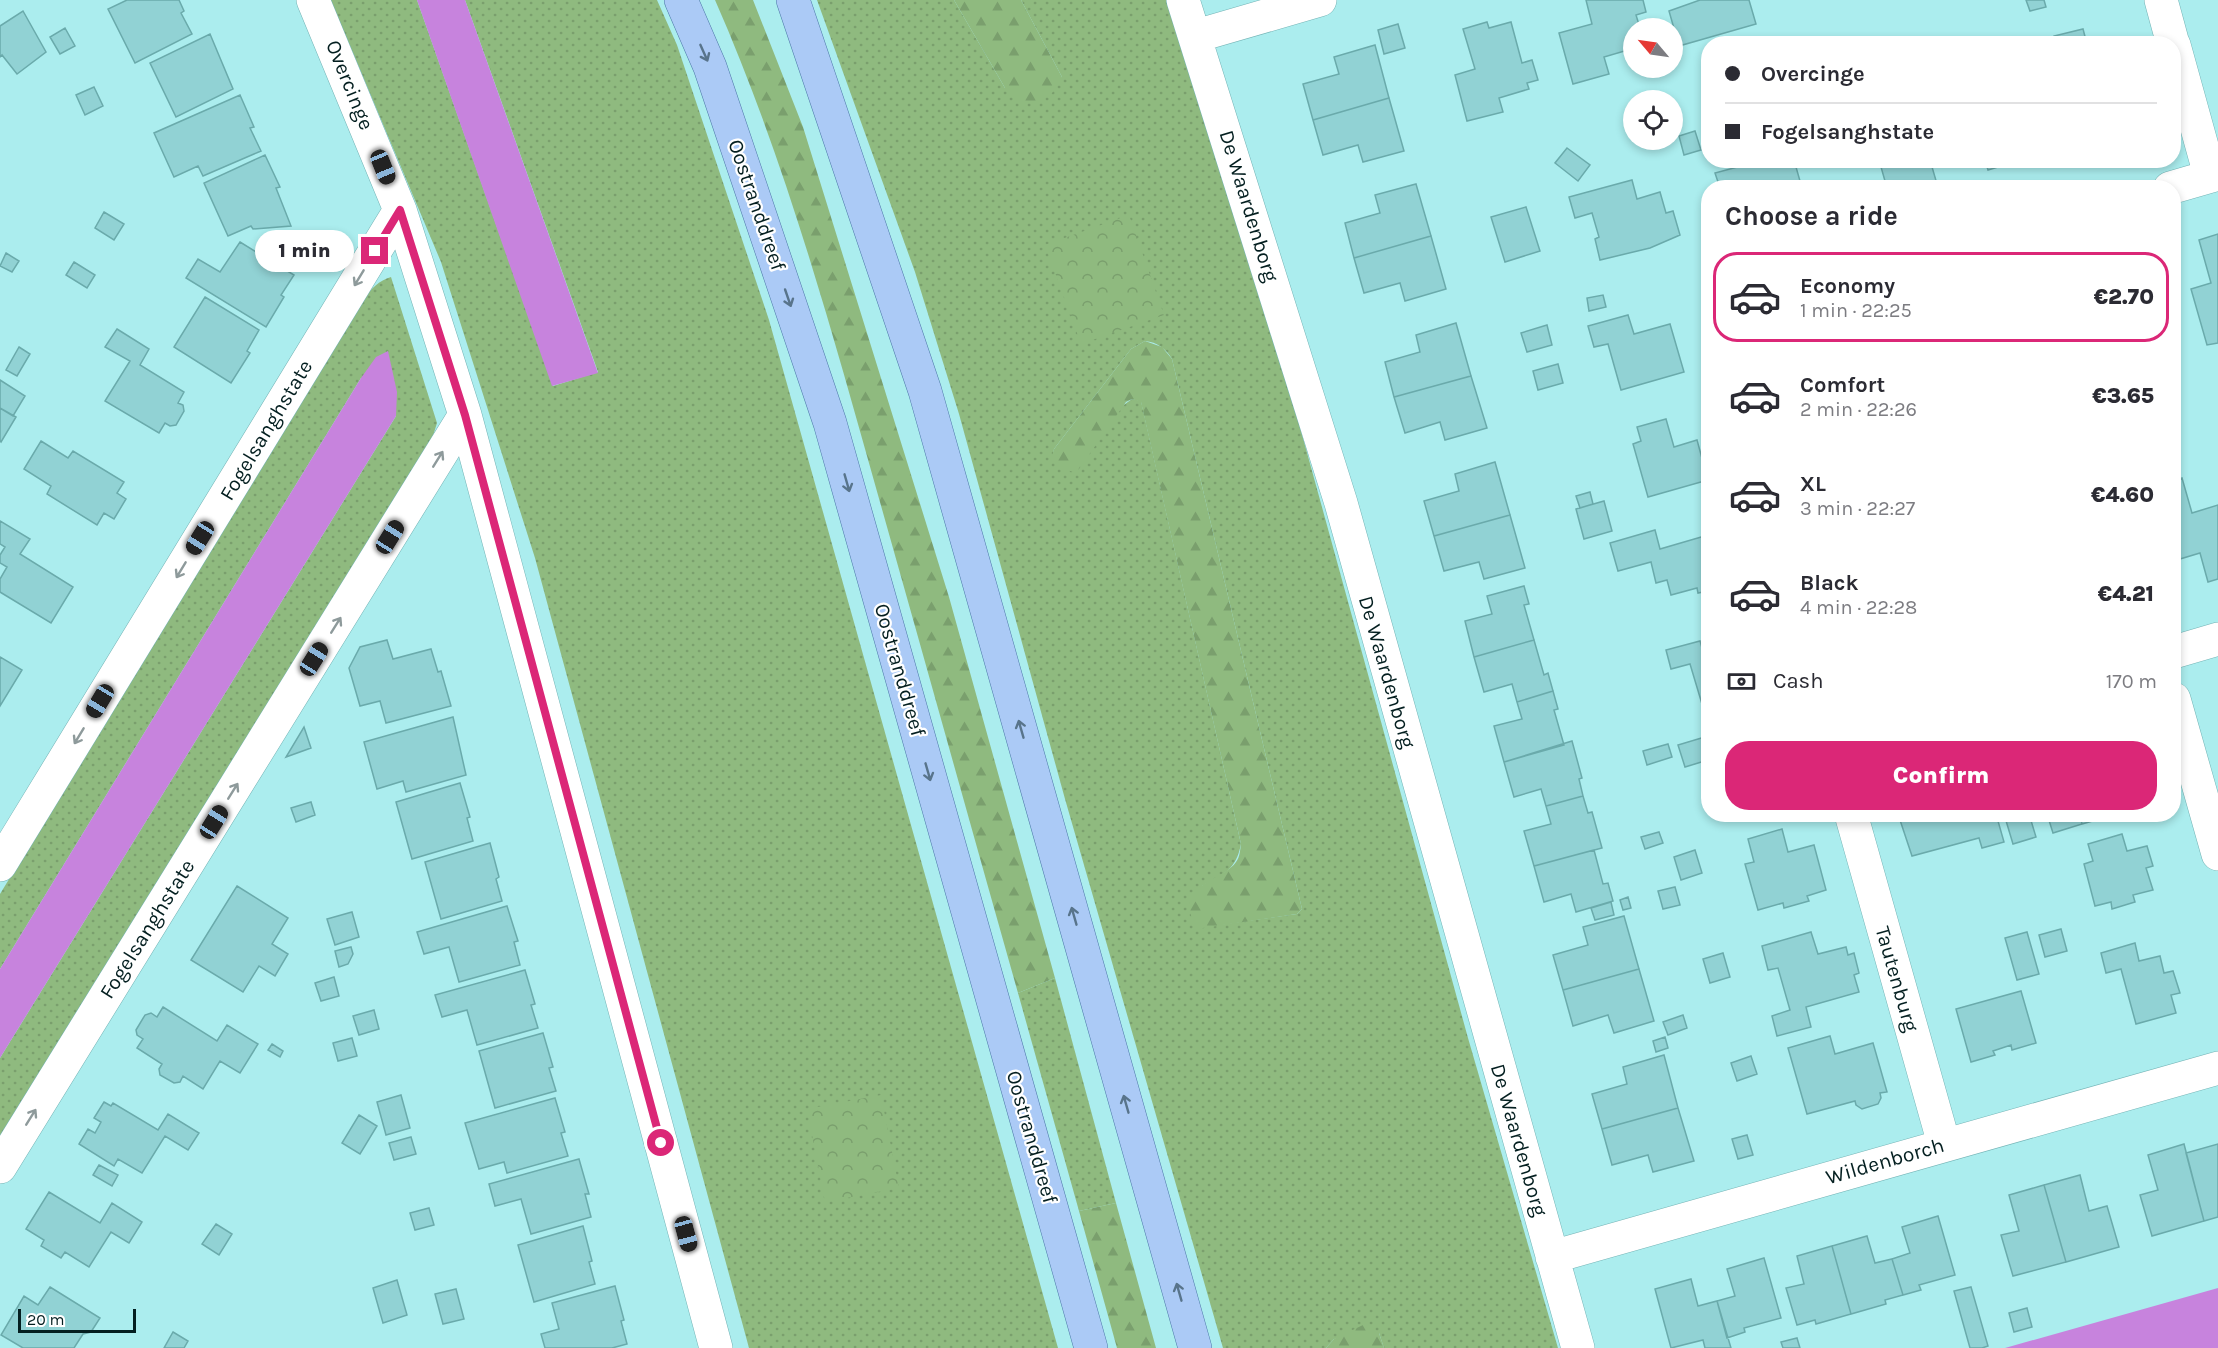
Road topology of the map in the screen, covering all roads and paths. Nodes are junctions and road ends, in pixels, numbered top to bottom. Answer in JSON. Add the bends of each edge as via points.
{"nodes":[{"id":1,"x":313,"y":0,"type":"edge"},
{"id":2,"x":681,"y":0,"type":"edge"},
{"id":3,"x":793,"y":0,"type":"edge"},
{"id":4,"x":1183,"y":0,"type":"edge"},
{"id":5,"x":1320,"y":0,"type":"edge"},
{"id":6,"x":2161,"y":0,"type":"edge"},
{"id":7,"x":1196,"y":36,"type":"junction"},
{"id":8,"x":2171,"y":36,"type":"edge"},
{"id":9,"x":2181,"y":69,"type":"edge"},
{"id":10,"x":2214,"y":174,"type":"edge"},
{"id":11,"x":2181,"y":184,"type":"edge"},
{"id":12,"x":400,"y":210,"type":"junction"},
{"id":13,"x":465,"y":415,"type":"junction"},
{"id":14,"x":2218,"y":639,"type":"edge"},
{"id":15,"x":2181,"y":650,"type":"edge"},
{"id":16,"x":2181,"y":724,"type":"edge"},
{"id":17,"x":1853,"y":822,"type":"edge"},
{"id":18,"x":2218,"y":854,"type":"edge"},
{"id":19,"x":0,"y":865,"type":"edge"},
{"id":20,"x":2218,"y":1068,"type":"edge"},
{"id":21,"x":1944,"y":1144,"type":"junction"},
{"id":22,"x":0,"y":1167,"type":"edge"},
{"id":23,"x":1552,"y":1257,"type":"junction"},
{"id":24,"x":716,"y":1348,"type":"edge"},
{"id":25,"x":1091,"y":1348,"type":"edge"},
{"id":26,"x":1195,"y":1348,"type":"edge"},
{"id":27,"x":1578,"y":1348,"type":"edge"}],
"edges":[{"from":1,"to":12,"type":"street","name":"Overcinge"},
{"from":2,"to":25,"type":"main road","name":"Oostranddreef","one_way":true,"via":[[710,67],[830,423]]},
{"from":26,"to":3,"type":"main road","one_way":true,"via":[[925,391]]},
{"from":4,"to":7,"type":"street","name":"De Waardenborg"},
{"from":5,"to":7,"type":"street"},
{"from":6,"to":8,"type":"street"},
{"from":7,"to":23,"type":"street","name":"De Waardenborg","via":[[1341,503]]},
{"from":9,"to":10,"type":"street"},
{"from":10,"to":11,"type":"street"},
{"from":12,"to":13,"type":"street","name":"Overcinge"},
{"from":12,"to":19,"type":"street","name":"Fogelsanghstate","one_way":true},
{"from":22,"to":13,"type":"street","name":"Fogelsanghstate","one_way":true},
{"from":13,"to":24,"type":"street","name":"Overcinge"},
{"from":14,"to":15,"type":"street"},
{"from":16,"to":18,"type":"street"},
{"from":17,"to":21,"type":"street","name":"Tautenburg"},
{"from":20,"to":21,"type":"street","name":"Wildenborch"},
{"from":21,"to":23,"type":"street","name":"Wildenborch"},
{"from":23,"to":27,"type":"street","name":"De Waardenborg"}]}
